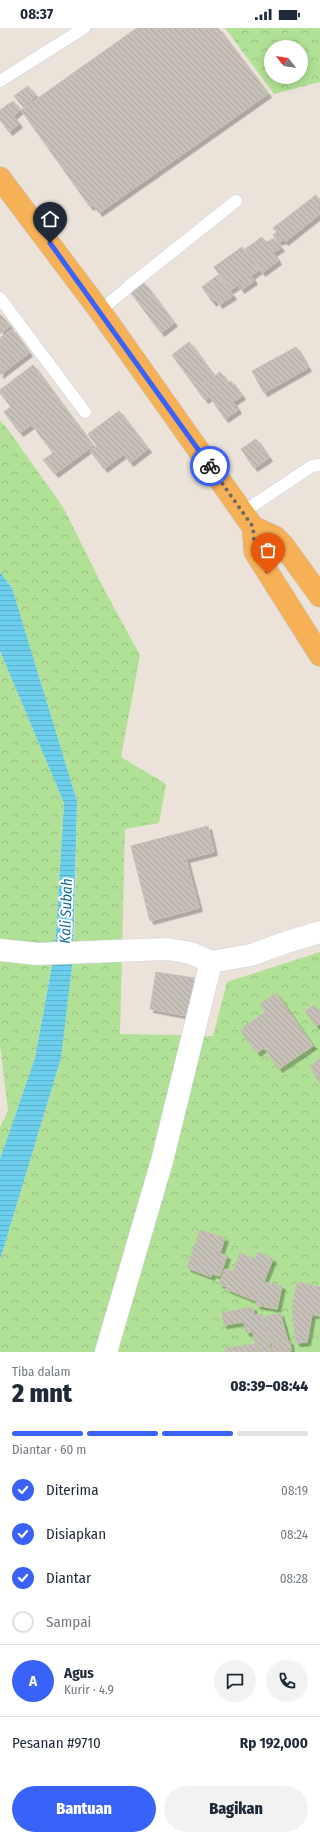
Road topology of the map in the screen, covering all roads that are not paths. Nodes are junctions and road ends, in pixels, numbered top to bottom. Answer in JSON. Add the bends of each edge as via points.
{"nodes":[{"id":1,"x":84,"y":28,"type":"edge"},
{"id":2,"x":0,"y":81,"type":"edge"},
{"id":3,"x":0,"y":178,"type":"edge"},
{"id":4,"x":236,"y":201,"type":"dead end"},
{"id":5,"x":0,"y":298,"type":"edge"},
{"id":6,"x":100,"y":311,"type":"junction"},
{"id":7,"x":85,"y":412,"type":"dead end"},
{"id":8,"x":320,"y":465,"type":"edge"},
{"id":9,"x":248,"y":520,"type":"junction"},
{"id":10,"x":320,"y":596,"type":"edge"},
{"id":11,"x":320,"y":655,"type":"edge"},
{"id":12,"x":320,"y":932,"type":"edge"},
{"id":13,"x":0,"y":950,"type":"edge"},
{"id":14,"x":211,"y":962,"type":"junction"},
{"id":15,"x":106,"y":1352,"type":"edge"}],
"edges":[{"from":1,"to":2,"type":"lane"},
{"from":3,"to":6,"type":"highway"},
{"from":4,"to":6,"type":"lane"},
{"from":5,"to":7,"type":"lane"},
{"from":6,"to":9,"type":"highway"},
{"from":8,"to":9,"type":"lane","via":[[312,466]]},
{"from":9,"to":10,"type":"highway","via":[[284,545]]},
{"from":9,"to":11,"type":"highway","via":[[255,552]]},
{"from":12,"to":14,"type":"street","via":[[251,955]]},
{"from":13,"to":14,"type":"street","via":[[37,954],[167,949],[191,953]]},
{"from":14,"to":15,"type":"street","via":[[162,1162]]}]}
